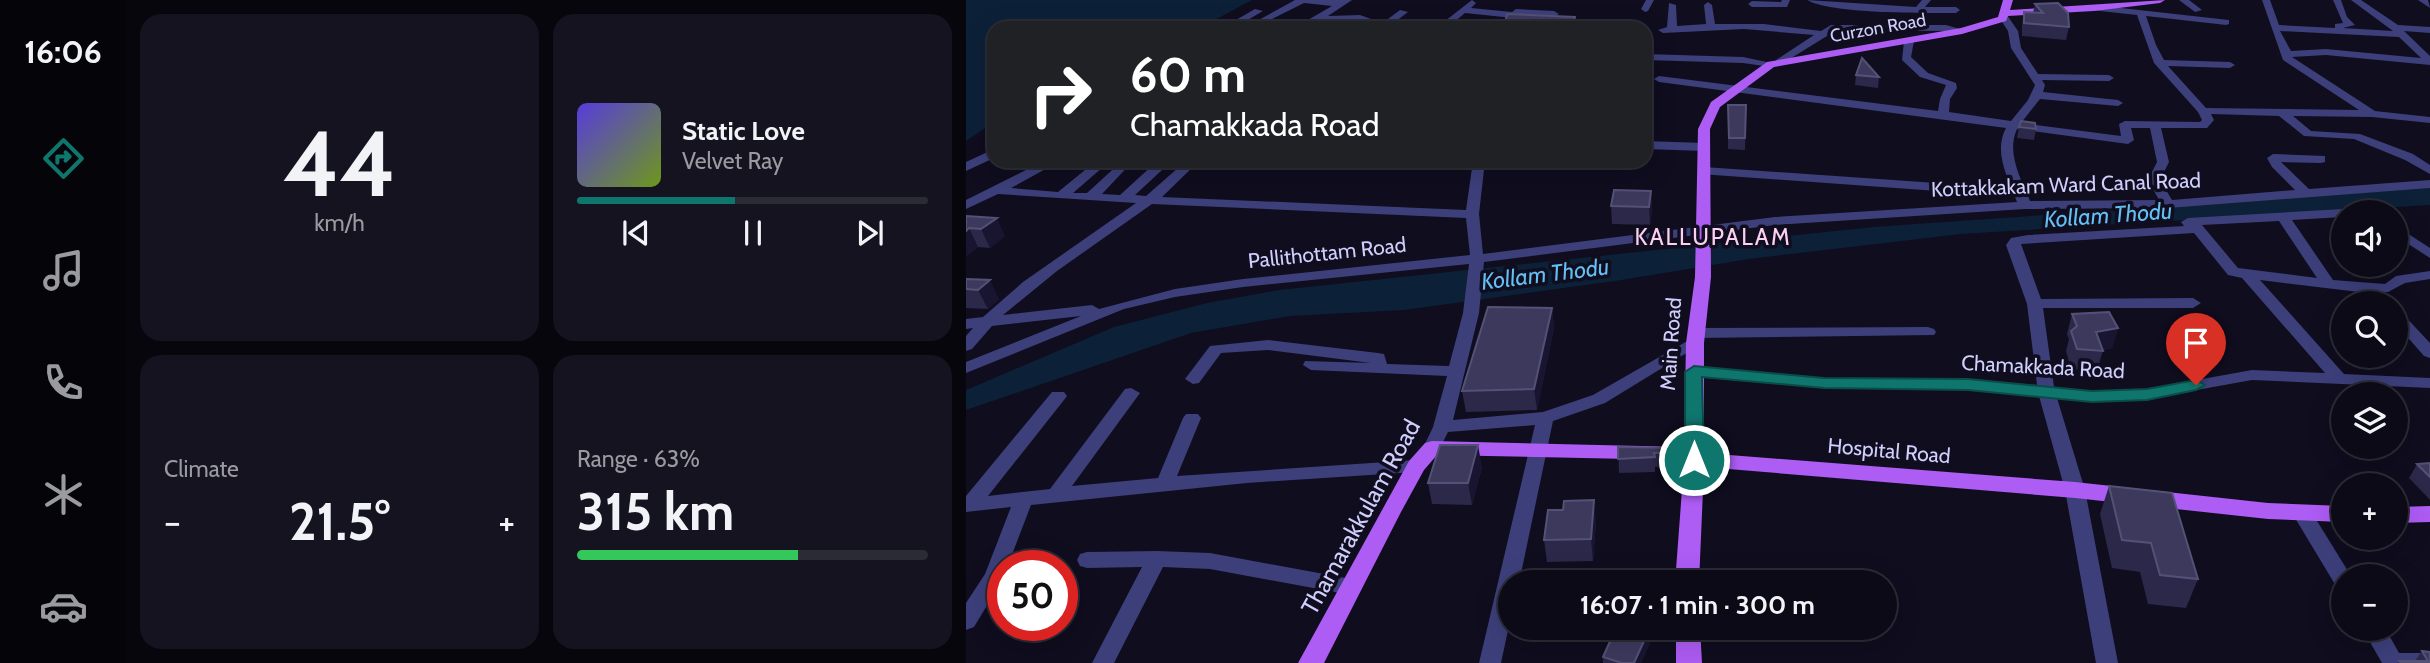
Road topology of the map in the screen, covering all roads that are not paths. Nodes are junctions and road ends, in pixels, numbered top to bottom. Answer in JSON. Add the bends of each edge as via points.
{"nodes":[{"id":1,"x":1279,"y":0,"type":"edge"},
{"id":2,"x":1303,"y":0,"type":"edge"},
{"id":3,"x":1528,"y":0,"type":"edge"},
{"id":4,"x":1786,"y":0,"type":"edge"},
{"id":5,"x":1811,"y":0,"type":"edge"},
{"id":6,"x":1927,"y":0,"type":"edge"},
{"id":7,"x":2008,"y":0,"type":"edge"},
{"id":8,"x":2160,"y":0,"type":"edge"},
{"id":9,"x":2183,"y":0,"type":"edge"},
{"id":10,"x":2266,"y":0,"type":"edge"},
{"id":11,"x":2337,"y":0,"type":"edge"},
{"id":12,"x":2355,"y":0,"type":"edge"},
{"id":13,"x":2423,"y":0,"type":"edge"},
{"id":14,"x":2141,"y":1,"type":"edge"},
{"id":15,"x":1345,"y":2,"type":"edge"},
{"id":16,"x":1472,"y":2,"type":"dead end"},
{"id":17,"x":1290,"y":3,"type":"edge"},
{"id":18,"x":1850,"y":3,"type":"edge"},
{"id":19,"x":1752,"y":4,"type":"dead end"},
{"id":20,"x":1672,"y":5,"type":"dead end"},
{"id":21,"x":1708,"y":5,"type":"dead end"},
{"id":22,"x":2430,"y":5,"type":"edge"},
{"id":23,"x":2094,"y":8,"type":"junction"},
{"id":24,"x":1464,"y":10,"type":"junction"},
{"id":25,"x":1918,"y":10,"type":"junction"},
{"id":26,"x":1956,"y":10,"type":"dead end"},
{"id":27,"x":2198,"y":10,"type":"dead end"},
{"id":28,"x":1330,"y":11,"type":"junction"},
{"id":29,"x":1403,"y":12,"type":"dead end"},
{"id":30,"x":1514,"y":13,"type":"junction"},
{"id":31,"x":1554,"y":14,"type":"edge"},
{"id":32,"x":2005,"y":15,"type":"junction"},
{"id":33,"x":2141,"y":15,"type":"junction"},
{"id":34,"x":1319,"y":18,"type":"junction"},
{"id":35,"x":1244,"y":21,"type":"edge"},
{"id":36,"x":1249,"y":21,"type":"edge"},
{"id":37,"x":1262,"y":21,"type":"edge"},
{"id":38,"x":1314,"y":21,"type":"edge"},
{"id":39,"x":1363,"y":21,"type":"edge"},
{"id":40,"x":1391,"y":21,"type":"edge"},
{"id":41,"x":1450,"y":21,"type":"edge"},
{"id":42,"x":1509,"y":21,"type":"edge"},
{"id":43,"x":2226,"y":22,"type":"dead end"},
{"id":44,"x":2274,"y":24,"type":"junction"},
{"id":45,"x":1711,"y":26,"type":"junction"},
{"id":46,"x":2430,"y":30,"type":"edge"},
{"id":47,"x":1827,"y":31,"type":"junction"},
{"id":48,"x":1962,"y":31,"type":"junction"},
{"id":49,"x":2398,"y":31,"type":"junction"},
{"id":50,"x":1845,"y":40,"type":"dead end"},
{"id":51,"x":1909,"y":41,"type":"junction"},
{"id":52,"x":2288,"y":54,"type":"junction"},
{"id":53,"x":1652,"y":57,"type":"edge"},
{"id":54,"x":2430,"y":62,"type":"edge"},
{"id":55,"x":1776,"y":63,"type":"junction"},
{"id":56,"x":2159,"y":63,"type":"junction"},
{"id":57,"x":2230,"y":65,"type":"dead end"},
{"id":58,"x":2099,"y":67,"type":"dead end"},
{"id":59,"x":2034,"y":77,"type":"junction"},
{"id":60,"x":2109,"y":78,"type":"junction"},
{"id":61,"x":1659,"y":79,"type":"dead end"},
{"id":62,"x":1736,"y":90,"type":"junction"},
{"id":63,"x":2037,"y":96,"type":"junction"},
{"id":64,"x":2118,"y":103,"type":"junction"},
{"id":65,"x":2203,"y":111,"type":"junction"},
{"id":66,"x":2283,"y":113,"type":"junction"},
{"id":67,"x":2372,"y":114,"type":"junction"},
{"id":68,"x":1943,"y":116,"type":"junction"},
{"id":69,"x":2430,"y":120,"type":"edge"},
{"id":70,"x":2125,"y":124,"type":"junction"},
{"id":71,"x":2015,"y":125,"type":"junction"},
{"id":72,"x":2155,"y":126,"type":"junction"},
{"id":73,"x":1652,"y":145,"type":"edge"},
{"id":74,"x":1704,"y":147,"type":"junction"},
{"id":75,"x":987,"y":156,"type":"edge"},
{"id":76,"x":2321,"y":159,"type":"dead end"},
{"id":77,"x":987,"y":162,"type":"edge"},
{"id":78,"x":966,"y":167,"type":"edge"},
{"id":79,"x":1040,"y":168,"type":"edge"},
{"id":80,"x":1095,"y":168,"type":"edge"},
{"id":81,"x":1122,"y":168,"type":"edge"},
{"id":82,"x":1157,"y":168,"type":"edge"},
{"id":83,"x":1185,"y":168,"type":"edge"},
{"id":84,"x":1478,"y":168,"type":"edge"},
{"id":85,"x":2430,"y":170,"type":"edge"},
{"id":86,"x":1704,"y":171,"type":"junction"},
{"id":87,"x":966,"y":173,"type":"edge"},
{"id":88,"x":2430,"y":184,"type":"edge"},
{"id":89,"x":1951,"y":188,"type":"dead end"},
{"id":90,"x":996,"y":190,"type":"junction"},
{"id":91,"x":2310,"y":194,"type":"junction"},
{"id":92,"x":1061,"y":196,"type":"junction"},
{"id":93,"x":1091,"y":197,"type":"junction"},
{"id":94,"x":1123,"y":199,"type":"junction"},
{"id":95,"x":1151,"y":199,"type":"junction"},
{"id":96,"x":2168,"y":204,"type":"junction"},
{"id":97,"x":966,"y":205,"type":"edge"},
{"id":98,"x":2025,"y":205,"type":"junction"},
{"id":99,"x":1472,"y":214,"type":"junction"},
{"id":100,"x":2331,"y":214,"type":"edge"},
{"id":101,"x":2283,"y":217,"type":"junction"},
{"id":102,"x":2198,"y":229,"type":"junction"},
{"id":103,"x":1703,"y":234,"type":"junction"},
{"id":104,"x":2408,"y":238,"type":"edge"},
{"id":105,"x":2430,"y":254,"type":"edge"},
{"id":106,"x":1477,"y":262,"type":"junction"},
{"id":107,"x":2247,"y":274,"type":"junction"},
{"id":108,"x":2430,"y":275,"type":"edge"},
{"id":109,"x":2327,"y":282,"type":"junction"},
{"id":110,"x":2359,"y":288,"type":"junction"},
{"id":111,"x":2364,"y":291,"type":"edge"},
{"id":112,"x":2193,"y":303,"type":"dead end"},
{"id":113,"x":2035,"y":304,"type":"junction"},
{"id":114,"x":1119,"y":306,"type":"junction"},
{"id":115,"x":966,"y":324,"type":"edge"},
{"id":116,"x":985,"y":324,"type":"junction"},
{"id":117,"x":2408,"y":328,"type":"edge"},
{"id":118,"x":1928,"y":332,"type":"dead end"},
{"id":119,"x":1696,"y":338,"type":"junction"},
{"id":120,"x":966,"y":346,"type":"edge"},
{"id":121,"x":2430,"y":353,"type":"edge"},
{"id":122,"x":1311,"y":365,"type":"dead end"},
{"id":123,"x":966,"y":368,"type":"edge"},
{"id":124,"x":1380,"y":369,"type":"junction"},
{"id":125,"x":1456,"y":371,"type":"junction"},
{"id":126,"x":1694,"y":372,"type":"junction"},
{"id":127,"x":1193,"y":379,"type":"dead end"},
{"id":128,"x":2339,"y":379,"type":"junction"},
{"id":129,"x":2430,"y":383,"type":"edge"},
{"id":130,"x":2046,"y":390,"type":"junction"},
{"id":131,"x":1131,"y":393,"type":"dead end"},
{"id":132,"x":1058,"y":396,"type":"dead end"},
{"id":133,"x":1192,"y":418,"type":"dead end"},
{"id":134,"x":1545,"y":418,"type":"junction"},
{"id":135,"x":1442,"y":427,"type":"junction"},
{"id":136,"x":1432,"y":449,"type":"junction"},
{"id":137,"x":1539,"y":450,"type":"junction"},
{"id":138,"x":1694,"y":460,"type":"junction"},
{"id":139,"x":1416,"y":466,"type":"junction"},
{"id":140,"x":1165,"y":483,"type":"junction"},
{"id":141,"x":2075,"y":490,"type":"junction"},
{"id":142,"x":1057,"y":493,"type":"junction"},
{"id":143,"x":1023,"y":500,"type":"junction"},
{"id":144,"x":968,"y":504,"type":"edge"},
{"id":145,"x":2302,"y":513,"type":"junction"},
{"id":146,"x":2331,"y":514,"type":"edge"},
{"id":147,"x":2408,"y":514,"type":"edge"},
{"id":148,"x":2430,"y":514,"type":"edge"},
{"id":149,"x":1157,"y":559,"type":"junction"},
{"id":150,"x":1087,"y":560,"type":"dead end"},
{"id":151,"x":2333,"y":564,"type":"edge"},
{"id":152,"x":1688,"y":570,"type":"edge"},
{"id":153,"x":1351,"y":587,"type":"junction"},
{"id":154,"x":966,"y":621,"type":"edge"},
{"id":155,"x":1688,"y":640,"type":"edge"},
{"id":156,"x":2381,"y":641,"type":"edge"},
{"id":157,"x":1103,"y":663,"type":"edge"},
{"id":158,"x":1311,"y":663,"type":"edge"},
{"id":159,"x":1490,"y":663,"type":"edge"},
{"id":160,"x":1689,"y":663,"type":"edge"},
{"id":161,"x":2108,"y":663,"type":"edge"},
{"id":162,"x":2427,"y":663,"type":"edge"}],
"edges":[{"from":1,"to":35,"type":"street"},
{"from":2,"to":15,"type":"street"},
{"from":2,"to":17,"type":"street"},
{"from":3,"to":30,"type":"street"},
{"from":4,"to":19,"type":"street","via":[[1784,5]]},
{"from":5,"to":18,"type":"street"},
{"from":6,"to":25,"type":"street"},
{"from":7,"to":32,"type":"main road"},
{"from":8,"to":14,"type":"main road","name":"Curzon Road"},
{"from":9,"to":27,"type":"street"},
{"from":10,"to":44,"type":"street"},
{"from":11,"to":44,"type":"street","via":[[2350,25]]},
{"from":12,"to":49,"type":"street"},
{"from":13,"to":22,"type":"street"},
{"from":14,"to":23,"type":"main road","name":"Curzon Road"},
{"from":15,"to":28,"type":"street"},
{"from":16,"to":24,"type":"street"},
{"from":17,"to":28,"type":"street"},
{"from":17,"to":36,"type":"street"},
{"from":17,"to":37,"type":"street"},
{"from":18,"to":25,"type":"street"},
{"from":18,"to":47,"type":"street"},
{"from":20,"to":45,"type":"street","via":[[1668,29]]},
{"from":21,"to":45,"type":"street"},
{"from":23,"to":32,"type":"main road","name":"Curzon Road"},
{"from":23,"to":33,"type":"street"},
{"from":24,"to":30,"type":"street"},
{"from":24,"to":41,"type":"street"},
{"from":25,"to":26,"type":"street"},
{"from":28,"to":34,"type":"street"},
{"from":29,"to":40,"type":"street"},
{"from":30,"to":31,"type":"street"},
{"from":30,"to":42,"type":"street"},
{"from":32,"to":48,"type":"main road","name":"Curzon Road"},
{"from":32,"to":59,"type":"street","via":[[2016,48]]},
{"from":33,"to":43,"type":"street"},
{"from":33,"to":56,"type":"street","via":[[2147,42]]},
{"from":34,"to":38,"type":"street"},
{"from":34,"to":39,"type":"street","via":[[1347,16],[1366,19]]},
{"from":44,"to":49,"type":"street"},
{"from":44,"to":52,"type":"street"},
{"from":45,"to":47,"type":"street"},
{"from":46,"to":49,"type":"street"},
{"from":47,"to":48,"type":"street"},
{"from":47,"to":50,"type":"street"},
{"from":47,"to":55,"type":"street"},
{"from":48,"to":51,"type":"main road","name":"Curzon Road"},
{"from":49,"to":54,"type":"street"},
{"from":51,"to":55,"type":"main road","name":"Curzon Road"},
{"from":51,"to":68,"type":"street","via":[[1906,58],[1924,75],[1951,83]]},
{"from":52,"to":54,"type":"street","via":[[2326,52]]},
{"from":52,"to":67,"type":"street","via":[[2305,72]]},
{"from":53,"to":55,"type":"street"},
{"from":55,"to":62,"type":"main road"},
{"from":56,"to":57,"type":"street"},
{"from":56,"to":65,"type":"street"},
{"from":58,"to":60,"type":"street"},
{"from":59,"to":60,"type":"street"},
{"from":59,"to":63,"type":"street","via":[[2040,85]]},
{"from":60,"to":64,"type":"street"},
{"from":61,"to":62,"type":"street"},
{"from":62,"to":68,"type":"street"},
{"from":62,"to":74,"type":"main road","via":[[1707,117]]},
{"from":63,"to":64,"type":"street"},
{"from":63,"to":71,"type":"street"},
{"from":64,"to":70,"type":"street"},
{"from":65,"to":66,"type":"street"},
{"from":65,"to":72,"type":"street","via":[[2208,120],[2203,126]]},
{"from":66,"to":67,"type":"street"},
{"from":66,"to":85,"type":"street","via":[[2308,134],[2360,137]]},
{"from":67,"to":69,"type":"street"},
{"from":68,"to":71,"type":"street"},
{"from":70,"to":71,"type":"street","via":[[2128,140]]},
{"from":70,"to":72,"type":"street"},
{"from":71,"to":98,"type":"street","via":[[2006,146]]},
{"from":72,"to":96,"type":"street","via":[[2163,162],[2154,180]]},
{"from":73,"to":74,"type":"street"},
{"from":74,"to":86,"type":"main road"},
{"from":75,"to":78,"type":"street"},
{"from":76,"to":91,"type":"street","via":[[2273,158]]},
{"from":77,"to":87,"type":"street"},
{"from":79,"to":90,"type":"street"},
{"from":80,"to":92,"type":"street"},
{"from":81,"to":93,"type":"street"},
{"from":82,"to":94,"type":"street"},
{"from":83,"to":95,"type":"street"},
{"from":84,"to":99,"type":"street","name":"Thamarakkulam Road"},
{"from":86,"to":89,"type":"street"},
{"from":86,"to":103,"type":"main road"},
{"from":88,"to":91,"type":"street","name":"Kottakkakam Ward Canal Road"},
{"from":90,"to":92,"type":"street"},
{"from":90,"to":97,"type":"street"},
{"from":91,"to":96,"type":"street","name":"Kottakkakam Ward Canal Road"},
{"from":92,"to":93,"type":"street"},
{"from":93,"to":94,"type":"street"},
{"from":94,"to":95,"type":"street"},
{"from":95,"to":99,"type":"street"},
{"from":95,"to":116,"type":"street","via":[[1016,296]]},
{"from":96,"to":98,"type":"street","name":"Kottakkakam Ward Canal Road"},
{"from":98,"to":103,"type":"street","name":"Kottakkakam Ward Canal Road","via":[[1775,221]]},
{"from":99,"to":106,"type":"street","name":"Thamarakkulam Road"},
{"from":100,"to":101,"type":"street"},
{"from":101,"to":102,"type":"street","via":[[2188,222]]},
{"from":101,"to":109,"type":"street"},
{"from":102,"to":107,"type":"street","via":[[2233,272]]},
{"from":102,"to":113,"type":"street","via":[[2017,241],[2013,245]]},
{"from":103,"to":106,"type":"street","name":"Pallithottam Road"},
{"from":103,"to":119,"type":"main road","name":"Main Road"},
{"from":104,"to":105,"type":"street"},
{"from":106,"to":114,"type":"street","name":"Pallithottam Road","via":[[1243,283]]},
{"from":106,"to":125,"type":"street","name":"Thamarakkulam Road","via":[[1471,313]]},
{"from":107,"to":109,"type":"street"},
{"from":107,"to":128,"type":"street"},
{"from":108,"to":110,"type":"street","via":[[2401,279],[2388,288]]},
{"from":109,"to":110,"type":"street"},
{"from":110,"to":111,"type":"street"},
{"from":112,"to":113,"type":"street"},
{"from":113,"to":130,"type":"street"},
{"from":114,"to":116,"type":"street"},
{"from":114,"to":123,"type":"street","name":"Pallithottam Road"},
{"from":115,"to":116,"type":"street"},
{"from":116,"to":120,"type":"street"},
{"from":117,"to":121,"type":"street"},
{"from":118,"to":119,"type":"street"},
{"from":119,"to":126,"type":"main road","name":"Main Road"},
{"from":119,"to":134,"type":"street","via":[[1599,400]]},
{"from":122,"to":124,"type":"street"},
{"from":124,"to":125,"type":"street"},
{"from":124,"to":127,"type":"street","via":[[1378,358],[1268,345],[1216,349]]},
{"from":125,"to":135,"type":"street","name":"Thamarakkulam Road"},
{"from":126,"to":130,"type":"street","name":"Chamakkada Road","via":[[1824,383],[1968,384]]},
{"from":126,"to":138,"type":"main road","name":"Main Road"},
{"from":128,"to":129,"type":"street","name":"Chamakkada Road"},
{"from":128,"to":130,"type":"street","name":"Chamakkada Road","via":[[2252,375],[2133,395]]},
{"from":130,"to":141,"type":"street"},
{"from":131,"to":142,"type":"street"},
{"from":132,"to":144,"type":"street"},
{"from":133,"to":140,"type":"street"},
{"from":134,"to":135,"type":"street"},
{"from":134,"to":137,"type":"street"},
{"from":135,"to":136,"type":"street","name":"Thamarakkulam Road"},
{"from":136,"to":137,"type":"main road","name":"Hospital Road"},
{"from":136,"to":139,"type":"main road","name":"Thamarakkulam Road"},
{"from":137,"to":138,"type":"main road","name":"Hospital Road","via":[[1680,453]]},
{"from":137,"to":159,"type":"street"},
{"from":138,"to":141,"type":"main road","name":"Hospital Road"},
{"from":138,"to":152,"type":"main road","name":"Main Road"},
{"from":139,"to":140,"type":"street","via":[[1306,469]]},
{"from":139,"to":153,"type":"main road","name":"Thamarakkulam Road"},
{"from":140,"to":142,"type":"street"},
{"from":141,"to":145,"type":"main road","name":"Hospital Road"},
{"from":141,"to":161,"type":"street"},
{"from":142,"to":143,"type":"street"},
{"from":143,"to":144,"type":"street"},
{"from":143,"to":154,"type":"street","via":[[994,576]]},
{"from":145,"to":146,"type":"main road","name":"Hospital Road"},
{"from":145,"to":151,"type":"street"},
{"from":147,"to":148,"type":"main road"},
{"from":149,"to":150,"type":"street"},
{"from":149,"to":153,"type":"street","via":[[1210,561]]},
{"from":149,"to":157,"type":"street"},
{"from":153,"to":158,"type":"main road","name":"Thamarakkulam Road"},
{"from":155,"to":160,"type":"main road"},
{"from":156,"to":162,"type":"street","via":[[2393,662]]}]}
